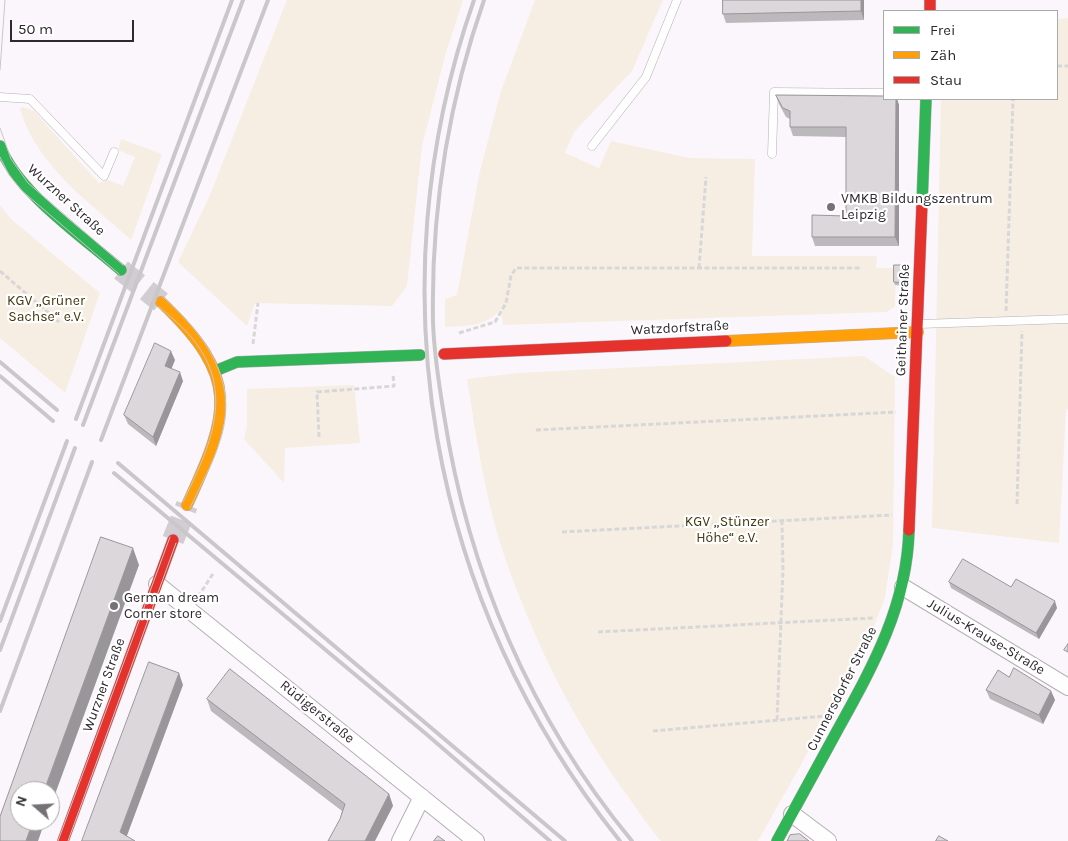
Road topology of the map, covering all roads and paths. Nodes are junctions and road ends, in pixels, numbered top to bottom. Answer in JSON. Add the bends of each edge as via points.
{"nodes":[{"id":1,"x":677,"y":0,"type":"edge"},
{"id":2,"x":883,"y":93,"type":"edge"},
{"id":3,"x":0,"y":97,"type":"edge"},
{"id":4,"x":926,"y":100,"type":"edge"},
{"id":5,"x":1013,"y":100,"type":"edge"},
{"id":6,"x":0,"y":146,"type":"edge"},
{"id":7,"x":592,"y":146,"type":"dead end"},
{"id":8,"x":114,"y":152,"type":"dead end"},
{"id":9,"x":772,"y":154,"type":"dead end"},
{"id":10,"x":706,"y":177,"type":"dead end"},
{"id":11,"x":699,"y":268,"type":"junction"},
{"id":12,"x":862,"y":268,"type":"dead end"},
{"id":13,"x":121,"y":270,"type":"tunnel mouth"},
{"id":14,"x":0,"y":271,"type":"edge"},
{"id":15,"x":161,"y":302,"type":"tunnel mouth"},
{"id":16,"x":258,"y":303,"type":"dead end"},
{"id":17,"x":1068,"y":319,"type":"edge"},
{"id":18,"x":1023,"y":321,"type":"junction"},
{"id":19,"x":59,"y":322,"type":"dead end"},
{"id":20,"x":1006,"y":322,"type":"junction"},
{"id":21,"x":918,"y":328,"type":"junction"},
{"id":22,"x":253,"y":341,"type":"dead end"},
{"id":23,"x":444,"y":354,"type":"joint"},
{"id":24,"x":420,"y":355,"type":"dead end"},
{"id":25,"x":392,"y":356,"type":"junction"},
{"id":26,"x":215,"y":371,"type":"junction"},
{"id":27,"x":914,"y":411,"type":"junction"},
{"id":28,"x":536,"y":430,"type":"dead end"},
{"id":29,"x":319,"y":438,"type":"dead end"},
{"id":30,"x":1017,"y":504,"type":"dead end"},
{"id":31,"x":187,"y":505,"type":"tunnel mouth"},
{"id":32,"x":910,"y":514,"type":"junction"},
{"id":33,"x":782,"y":520,"type":"junction"},
{"id":34,"x":562,"y":532,"type":"dead end"},
{"id":35,"x":173,"y":540,"type":"tunnel mouth"},
{"id":36,"x":909,"y":542,"type":"joint"},
{"id":37,"x":214,"y":572,"type":"dead end"},
{"id":38,"x":157,"y":584,"type":"junction"},
{"id":39,"x":903,"y":587,"type":"junction"},
{"id":40,"x":198,"y":596,"type":"dead end"},
{"id":41,"x":893,"y":617,"type":"junction"},
{"id":42,"x":781,"y":623,"type":"junction"},
{"id":43,"x":598,"y":632,"type":"dead end"},
{"id":44,"x":1068,"y":687,"type":"edge"},
{"id":45,"x":848,"y":714,"type":"junction"},
{"id":46,"x":777,"y":720,"type":"junction"},
{"id":47,"x":653,"y":731,"type":"dead end"},
{"id":48,"x":422,"y":797,"type":"junction"},
{"id":49,"x":792,"y":814,"type":"junction"},
{"id":50,"x":63,"y":841,"type":"edge"},
{"id":51,"x":400,"y":841,"type":"edge"},
{"id":52,"x":476,"y":841,"type":"edge"},
{"id":53,"x":776,"y":841,"type":"edge"},
{"id":54,"x":828,"y":841,"type":"edge"}],
"edges":[{"from":1,"to":7,"type":"lane","via":[[646,77]]},
{"from":2,"to":9,"type":"lane","via":[[774,92]]},
{"from":3,"to":8,"type":"lane","via":[[30,99],[104,176]]},
{"from":4,"to":21,"type":"street","name":"Geithainer Straße"},
{"from":5,"to":20,"type":"path"},
{"from":6,"to":13,"type":"street","name":"Wurzner Straße","via":[[24,187]]},
{"from":10,"to":11,"type":"path"},
{"from":11,"to":12,"type":"path"},
{"from":11,"to":23,"type":"path","via":[[516,268],[511,276],[506,303],[494,322],[453,336]]},
{"from":14,"to":19,"type":"path"},
{"from":15,"to":26,"type":"street","via":[[197,337]]},
{"from":16,"to":22,"type":"path"},
{"from":17,"to":18,"type":"lane"},
{"from":18,"to":20,"type":"lane"},
{"from":18,"to":30,"type":"path"},
{"from":20,"to":21,"type":"lane"},
{"from":21,"to":23,"type":"street","name":"Watzdorfstraße"},
{"from":21,"to":27,"type":"street","name":"Geithainer Straße"},
{"from":24,"to":25,"type":"street"},
{"from":25,"to":26,"type":"street","via":[[237,362]]},
{"from":25,"to":29,"type":"path","via":[[394,386],[317,392]]},
{"from":26,"to":31,"type":"street","via":[[220,400],[217,437]]},
{"from":27,"to":28,"type":"path"},
{"from":27,"to":32,"type":"street","name":"Geithainer Straße"},
{"from":32,"to":33,"type":"path"},
{"from":32,"to":36,"type":"street","name":"Geithainer Straße"},
{"from":33,"to":34,"type":"path"},
{"from":33,"to":42,"type":"path"},
{"from":35,"to":38,"type":"street","name":"Wurzner Straße"},
{"from":36,"to":39,"type":"street","name":"Cunnersdorfer Straße"},
{"from":37,"to":40,"type":"path"},
{"from":38,"to":48,"type":"street","name":"Rüdigerstraße"},
{"from":38,"to":50,"type":"street","name":"Wurzner Straße"},
{"from":39,"to":41,"type":"street","name":"Cunnersdorfer Straße"},
{"from":39,"to":44,"type":"street","name":"Julius-Krause-Straße"},
{"from":41,"to":42,"type":"path"},
{"from":41,"to":45,"type":"street","name":"Cunnersdorfer Straße"},
{"from":42,"to":43,"type":"path"},
{"from":42,"to":46,"type":"path"},
{"from":45,"to":46,"type":"path"},
{"from":45,"to":49,"type":"street","name":"Cunnersdorfer Straße"},
{"from":46,"to":47,"type":"path"},
{"from":48,"to":51,"type":"street"},
{"from":48,"to":52,"type":"street","name":"Rüdigerstraße"},
{"from":49,"to":53,"type":"street","name":"Cunnersdorfer Straße"},
{"from":49,"to":54,"type":"street"}]}
